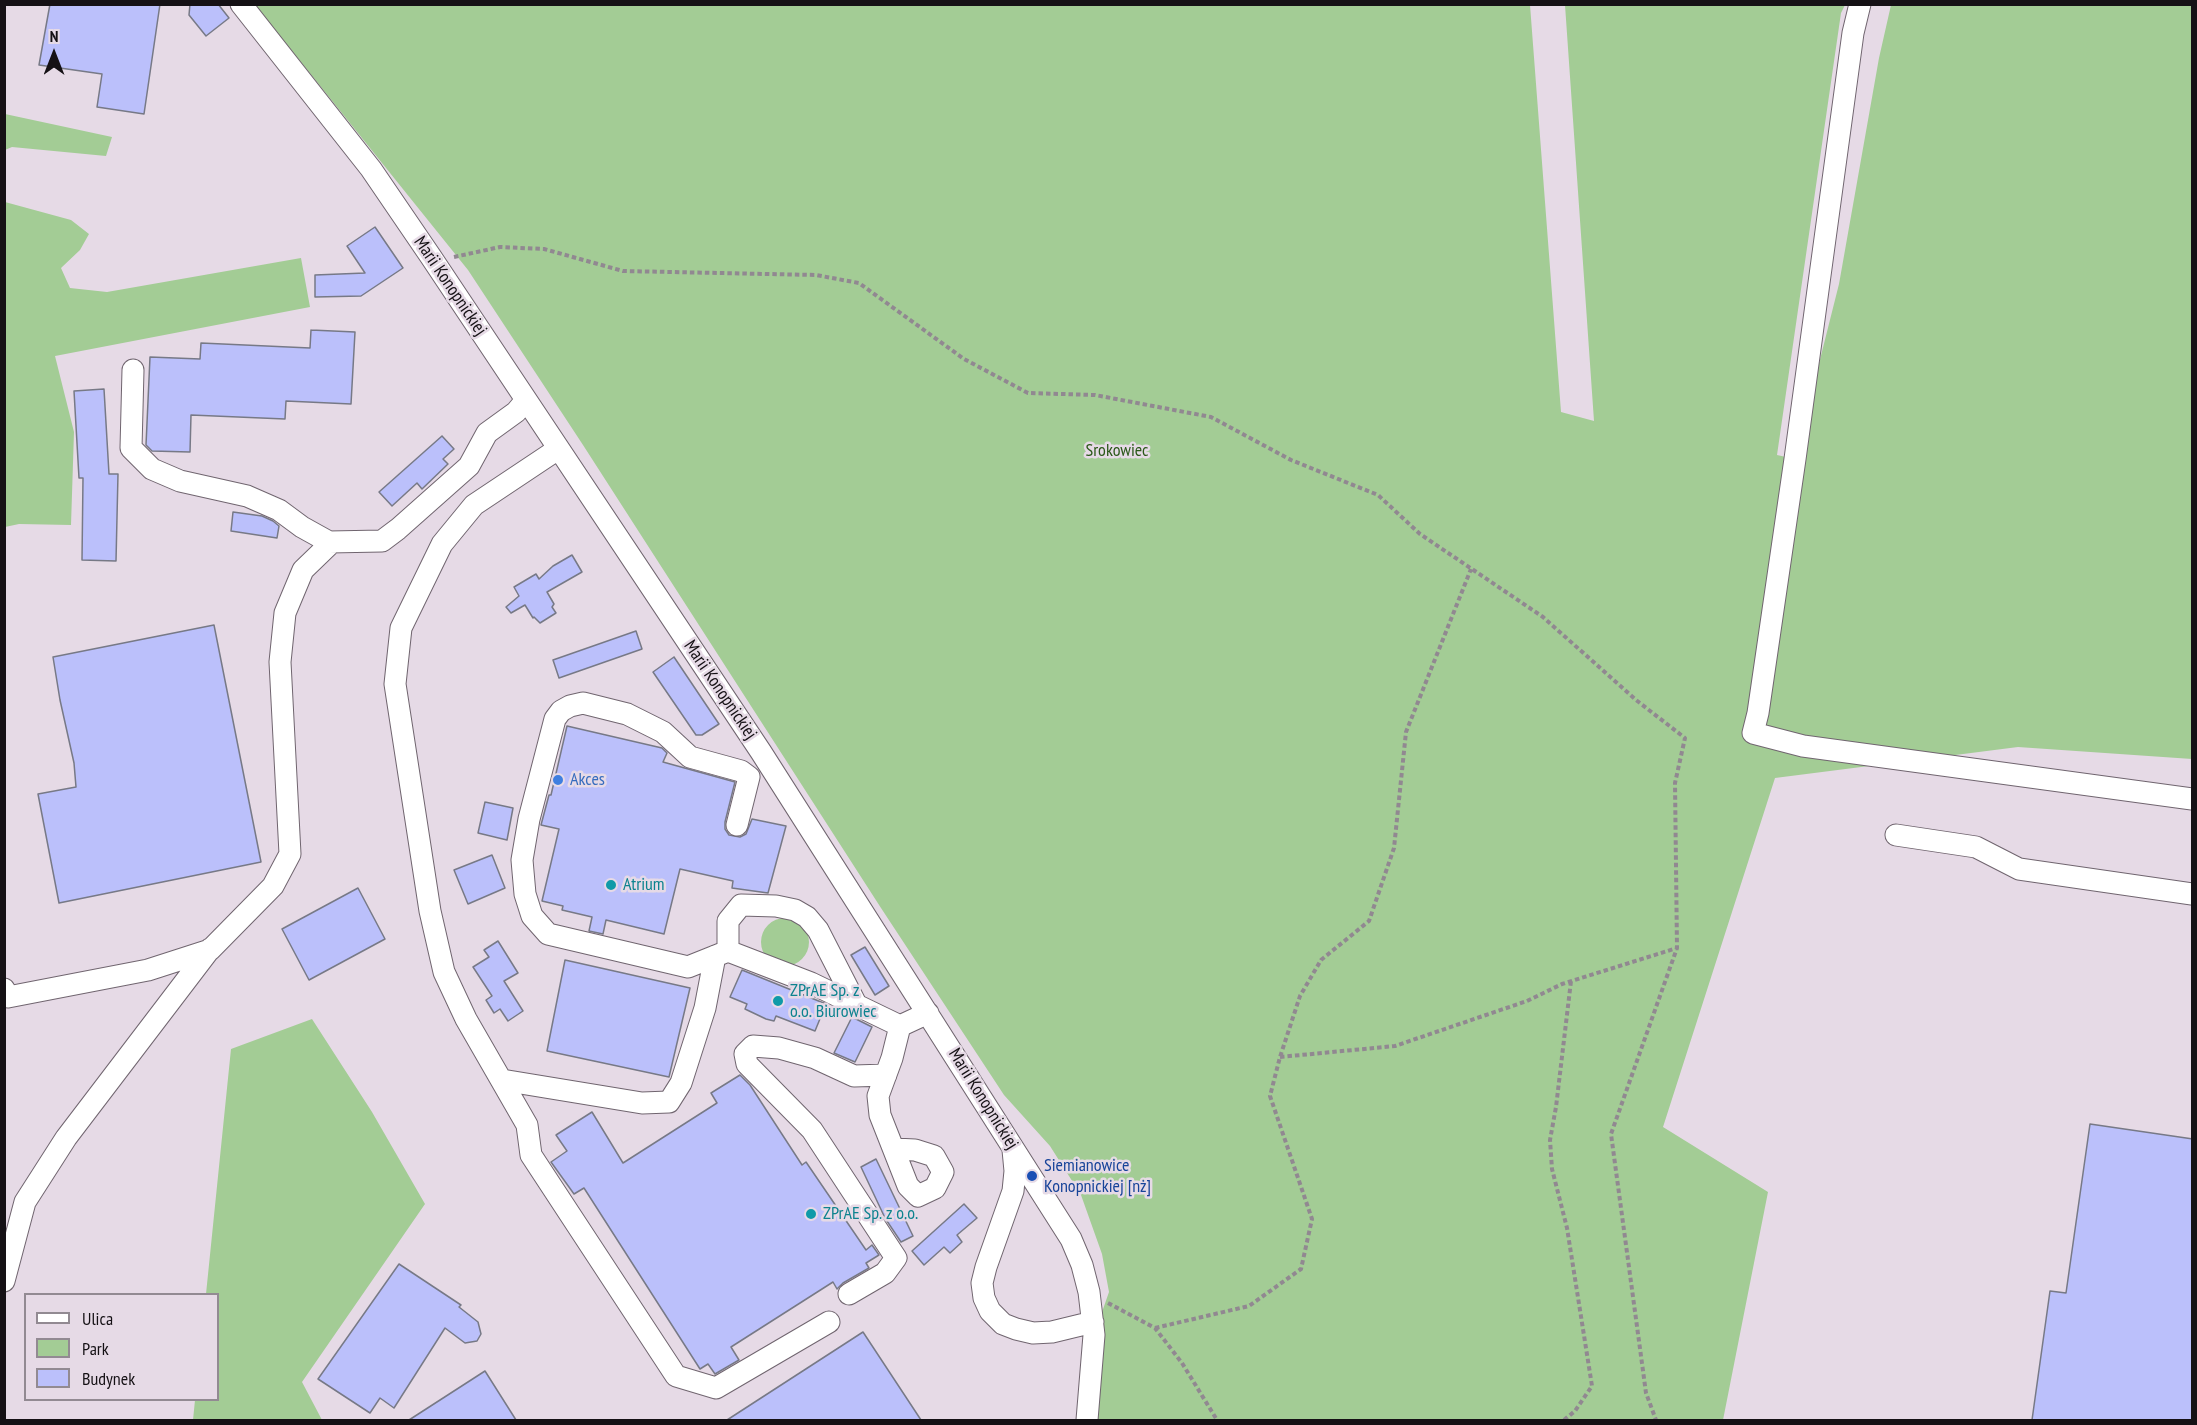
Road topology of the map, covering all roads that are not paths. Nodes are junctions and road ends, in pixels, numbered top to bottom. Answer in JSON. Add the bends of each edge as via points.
{"nodes":[{"id":1,"x":241,"y":4,"type":"edge"},
{"id":2,"x":1860,"y":4,"type":"edge"},
{"id":3,"x":134,"y":370,"type":"dead end"},
{"id":4,"x":526,"y":400,"type":"junction"},
{"id":5,"x":558,"y":449,"type":"junction"},
{"id":6,"x":332,"y":542,"type":"junction"},
{"id":7,"x":2193,"y":799,"type":"edge"},
{"id":8,"x":737,"y":825,"type":"dead end"},
{"id":9,"x":1896,"y":835,"type":"dead end"},
{"id":10,"x":2193,"y":894,"type":"edge"},
{"id":11,"x":210,"y":949,"type":"junction"},
{"id":12,"x":722,"y":954,"type":"junction"},
{"id":13,"x":6,"y":995,"type":"edge"},
{"id":14,"x":857,"y":1006,"type":"junction"},
{"id":15,"x":928,"y":1013,"type":"junction"},
{"id":16,"x":900,"y":1026,"type":"junction"},
{"id":17,"x":886,"y":1075,"type":"junction"},
{"id":18,"x":502,"y":1080,"type":"junction"},
{"id":19,"x":1012,"y":1145,"type":"junction"},
{"id":20,"x":895,"y":1149,"type":"dead end"},
{"id":21,"x":4,"y":1281,"type":"edge"},
{"id":22,"x":849,"y":1294,"type":"dead end"},
{"id":23,"x":829,"y":1322,"type":"dead end"},
{"id":24,"x":1093,"y":1322,"type":"junction"},
{"id":25,"x":1088,"y":1420,"type":"edge"}],
"edges":[{"from":1,"to":4,"type":"street","name":"Marii Konopnickiej","via":[[371,169]]},
{"from":2,"to":7,"type":"street","via":[[1753,733],[1803,746]]},
{"from":3,"to":6,"type":"street","via":[[131,448],[152,469],[180,481],[247,496]]},
{"from":4,"to":5,"type":"street","name":"Marii Konopnickiej"},
{"from":4,"to":6,"type":"street","via":[[487,433],[469,466],[382,541]]},
{"from":5,"to":15,"type":"street","name":"Marii Konopnickiej","via":[[761,752]]},
{"from":5,"to":18,"type":"street","via":[[474,505],[442,544],[401,628],[395,684],[430,912],[444,972]]},
{"from":6,"to":11,"type":"street","via":[[303,570],[285,613],[280,662],[291,854],[273,886]]},
{"from":8,"to":12,"type":"street","via":[[749,777],[741,771],[690,757],[663,732],[627,714],[597,705],[570,706],[555,720],[522,860],[525,894],[532,916],[548,934],[688,967]]},
{"from":9,"to":10,"type":"street","via":[[1976,847],[2019,869]]},
{"from":11,"to":13,"type":"street","via":[[148,970]]},
{"from":11,"to":21,"type":"street","via":[[66,1138],[25,1202]]},
{"from":12,"to":14,"type":"street","via":[[811,983]]},
{"from":12,"to":14,"type":"street","via":[[729,921],[741,905],[795,910],[818,930]]},
{"from":12,"to":18,"type":"street","via":[[681,1083],[669,1102],[642,1103]]},
{"from":14,"to":16,"type":"street"},
{"from":15,"to":16,"type":"street"},
{"from":15,"to":19,"type":"street","name":"Marii Konopnickiej"},
{"from":16,"to":17,"type":"street"},
{"from":17,"to":20,"type":"street","via":[[878,1096],[880,1115]]},
{"from":17,"to":22,"type":"street","via":[[854,1076],[815,1058],[779,1048],[753,1046],[745,1054],[747,1064],[812,1130],[896,1258],[885,1273]]},
{"from":18,"to":23,"type":"street","via":[[527,1125],[531,1155],[676,1376],[716,1388]]},
{"from":19,"to":24,"type":"street","name":"Marii Konopnickiej","via":[[1071,1239],[1082,1264]]},
{"from":19,"to":24,"type":"street","via":[[1016,1171],[1013,1191],[986,1267],[984,1298],[1003,1324],[1033,1333]]},
{"from":24,"to":25,"type":"street","name":"Marii Konopnickiej"}]}
